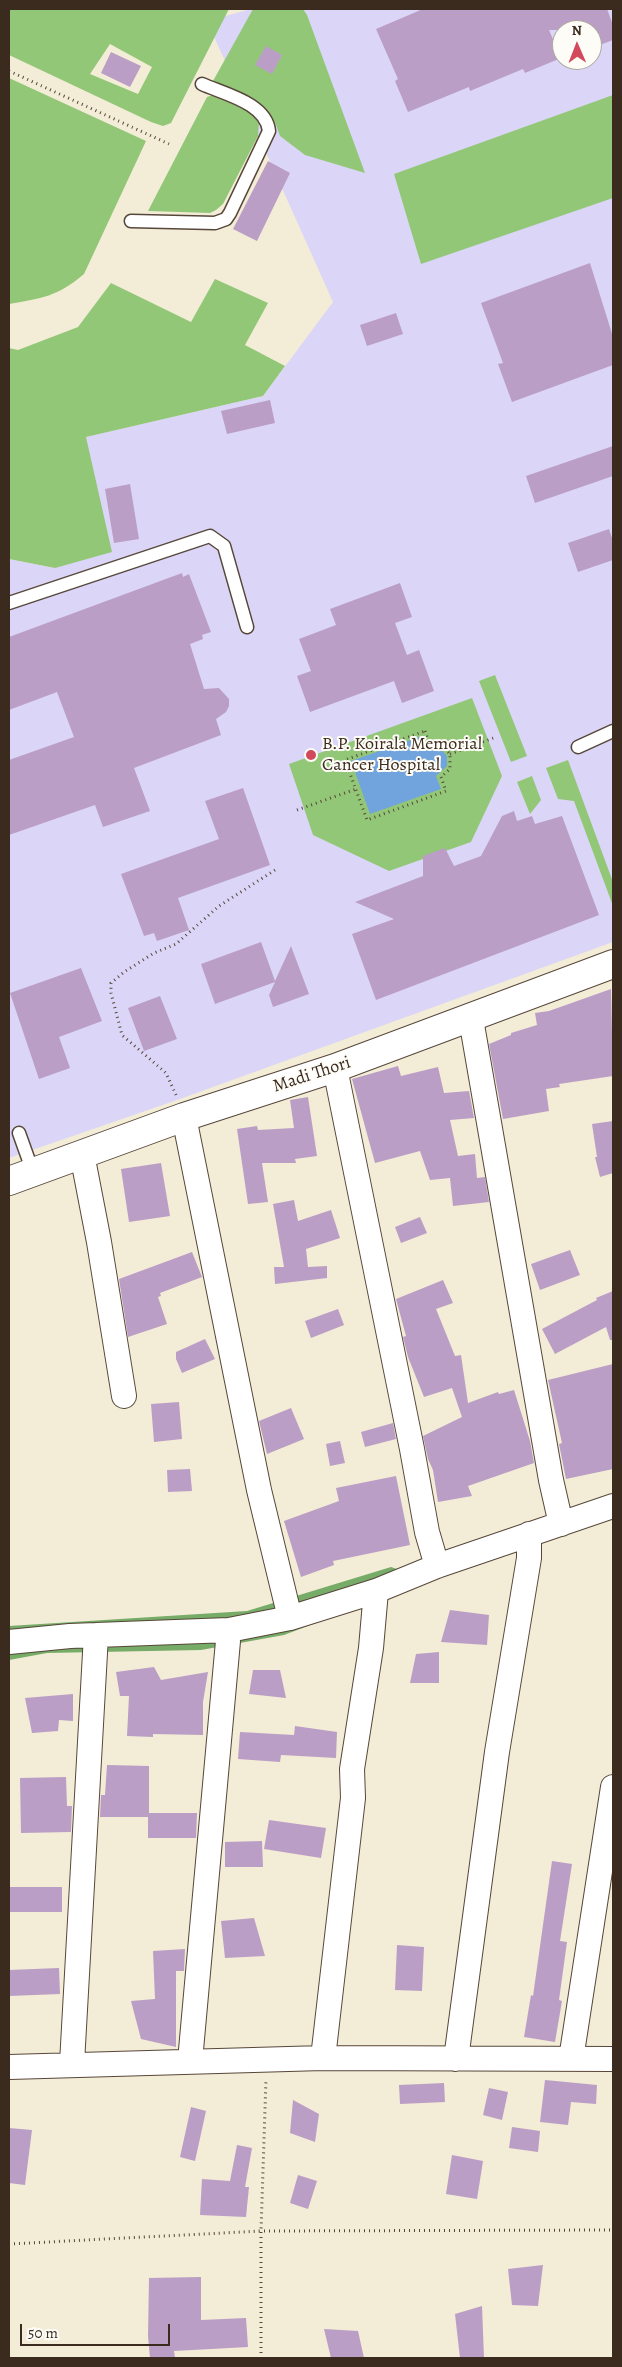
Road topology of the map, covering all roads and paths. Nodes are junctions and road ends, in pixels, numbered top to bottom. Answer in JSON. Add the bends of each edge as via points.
{"nodes":[{"id":1,"x":9,"y":70,"type":"edge"},
{"id":2,"x":202,"y":84,"type":"dead end"},
{"id":3,"x":169,"y":144,"type":"dead end"},
{"id":4,"x":131,"y":220,"type":"dead end"},
{"id":5,"x":9,"y":603,"type":"edge"},
{"id":6,"x":247,"y":627,"type":"dead end"},
{"id":7,"x":613,"y":731,"type":"edge"},
{"id":8,"x":496,"y":737,"type":"dead end"},
{"id":9,"x":578,"y":747,"type":"dead end"},
{"id":10,"x":450,"y":754,"type":"junction"},
{"id":11,"x":356,"y":789,"type":"junction"},
{"id":12,"x":297,"y":810,"type":"dead end"},
{"id":13,"x":275,"y":870,"type":"dead end"},
{"id":14,"x":613,"y":964,"type":"edge"},
{"id":15,"x":472,"y":1019,"type":"junction"},
{"id":16,"x":335,"y":1068,"type":"junction"},
{"id":17,"x":184,"y":1117,"type":"junction"},
{"id":18,"x":19,"y":1133,"type":"dead end"},
{"id":19,"x":82,"y":1154,"type":"junction"},
{"id":20,"x":21,"y":1176,"type":"edge"},
{"id":21,"x":124,"y":1396,"type":"dead end"},
{"id":22,"x":613,"y":1506,"type":"edge"},
{"id":23,"x":561,"y":1524,"type":"junction"},
{"id":24,"x":529,"y":1534,"type":"junction"},
{"id":25,"x":437,"y":1566,"type":"junction"},
{"id":26,"x":376,"y":1591,"type":"junction"},
{"id":27,"x":290,"y":1618,"type":"junction"},
{"id":28,"x":229,"y":1630,"type":"junction"},
{"id":29,"x":96,"y":1635,"type":"junction"},
{"id":30,"x":9,"y":1642,"type":"edge"},
{"id":31,"x":613,"y":1787,"type":"edge"},
{"id":32,"x":323,"y":2058,"type":"junction"},
{"id":33,"x":456,"y":2059,"type":"junction"},
{"id":34,"x":571,"y":2059,"type":"junction"},
{"id":35,"x":613,"y":2059,"type":"edge"},
{"id":36,"x":267,"y":2060,"type":"junction"},
{"id":37,"x":190,"y":2061,"type":"junction"},
{"id":38,"x":72,"y":2064,"type":"junction"},
{"id":39,"x":9,"y":2067,"type":"edge"},
{"id":40,"x":613,"y":2230,"type":"edge"},
{"id":41,"x":261,"y":2231,"type":"junction"},
{"id":42,"x":9,"y":2244,"type":"edge"},
{"id":43,"x":261,"y":2358,"type":"edge"}],
"edges":[{"from":1,"to":3,"type":"path"},
{"from":2,"to":4,"type":"lane","via":[[254,108],[268,123],[269,131],[230,213],[215,223]]},
{"from":5,"to":6,"type":"lane","via":[[210,536],[224,546]]},
{"from":7,"to":9,"type":"lane"},
{"from":8,"to":10,"type":"path"},
{"from":10,"to":11,"type":"path","via":[[440,744],[429,743],[425,731],[345,760]]},
{"from":10,"to":11,"type":"path","via":[[450,769],[442,777],[446,791],[367,820]]},
{"from":11,"to":12,"type":"path"},
{"from":13,"to":17,"type":"path","via":[[219,906],[176,944],[124,972],[111,983],[122,1035],[166,1073]]},
{"from":14,"to":15,"type":"main road","name":"Madi Thori"},
{"from":15,"to":16,"type":"main road","name":"Madi Thori"},
{"from":15,"to":23,"type":"street"},
{"from":16,"to":17,"type":"main road","name":"Madi Thori"},
{"from":16,"to":25,"type":"street","via":[[427,1532]]},
{"from":17,"to":19,"type":"main road","name":"Madi Thori"},
{"from":17,"to":27,"type":"street","via":[[259,1490]]},
{"from":18,"to":20,"type":"lane"},
{"from":19,"to":20,"type":"main road","name":"Madi Thori"},
{"from":19,"to":21,"type":"street"},
{"from":22,"to":23,"type":"street"},
{"from":23,"to":24,"type":"street"},
{"from":24,"to":25,"type":"street"},
{"from":24,"to":33,"type":"street","via":[[529,1558],[497,1752]]},
{"from":25,"to":26,"type":"street"},
{"from":26,"to":27,"type":"street"},
{"from":26,"to":32,"type":"street","via":[[371,1648],[352,1769],[353,1798]]},
{"from":27,"to":28,"type":"street"},
{"from":28,"to":29,"type":"street"},
{"from":28,"to":37,"type":"street"},
{"from":29,"to":30,"type":"street"},
{"from":29,"to":38,"type":"street"},
{"from":31,"to":34,"type":"street"},
{"from":32,"to":33,"type":"street"},
{"from":32,"to":36,"type":"street"},
{"from":33,"to":34,"type":"street"},
{"from":34,"to":35,"type":"street"},
{"from":36,"to":37,"type":"street"},
{"from":36,"to":41,"type":"path"},
{"from":37,"to":38,"type":"street"},
{"from":38,"to":39,"type":"street"},
{"from":40,"to":41,"type":"path"},
{"from":41,"to":42,"type":"path"},
{"from":41,"to":43,"type":"path"}]}
